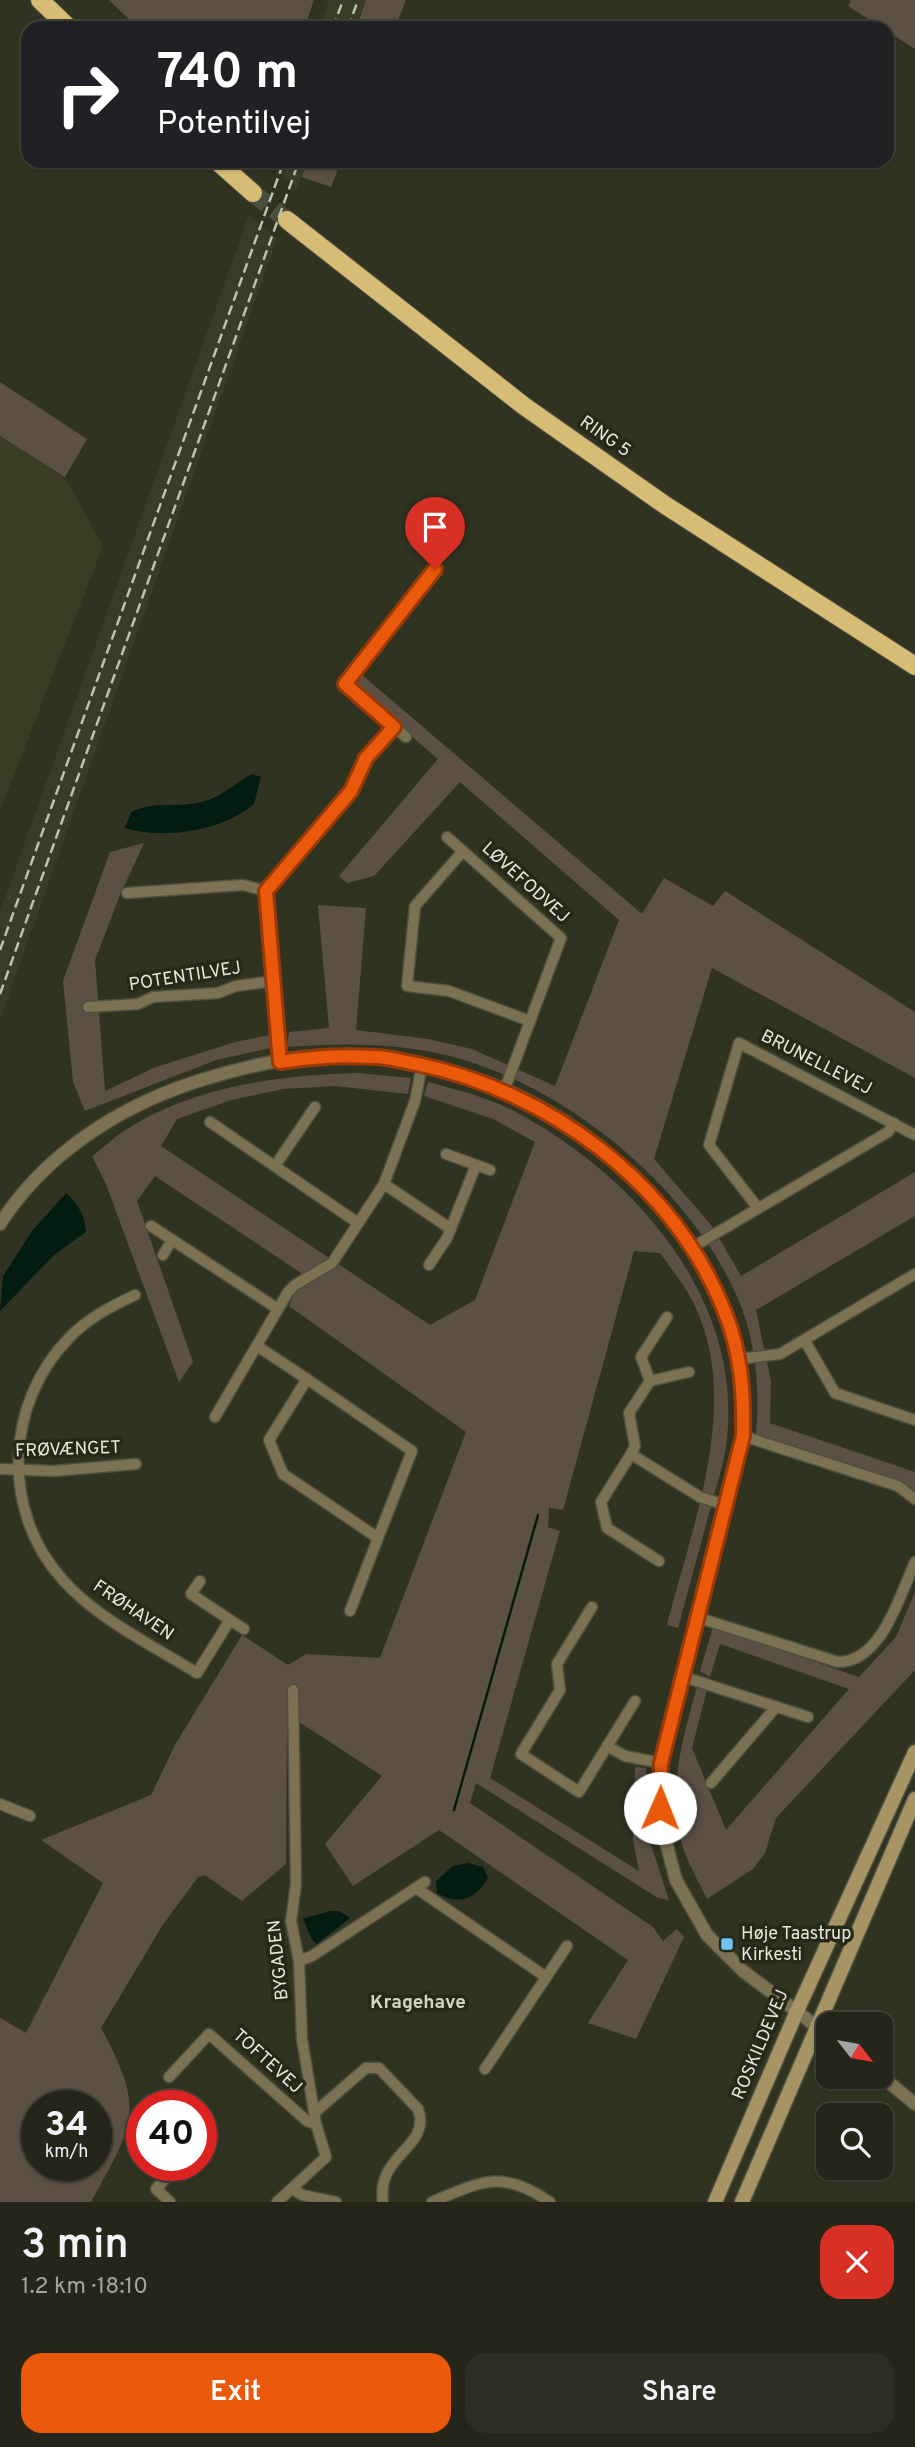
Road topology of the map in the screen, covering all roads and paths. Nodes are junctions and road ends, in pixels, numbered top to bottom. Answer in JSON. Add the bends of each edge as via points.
{"nodes":[{"id":1,"x":40,"y":0,"type":"edge"},
{"id":2,"x":62,"y":21,"type":"edge"},
{"id":3,"x":226,"y":168,"type":"edge"},
{"id":4,"x":253,"y":193,"type":"tunnel mouth"},
{"id":5,"x":288,"y":220,"type":"tunnel mouth"},
{"id":6,"x":435,"y":569,"type":"dead end"},
{"id":7,"x":878,"y":644,"type":"junction"},
{"id":8,"x":915,"y":666,"type":"edge"},
{"id":9,"x":915,"y":677,"type":"edge"},
{"id":10,"x":394,"y":727,"type":"junction"},
{"id":11,"x":406,"y":737,"type":"dead end"},
{"id":12,"x":447,"y":837,"type":"dead end"},
{"id":13,"x":463,"y":850,"type":"junction"},
{"id":14,"x":141,"y":879,"type":"dead end"},
{"id":15,"x":142,"y":891,"type":"junction"},
{"id":16,"x":266,"y":891,"type":"junction"},
{"id":17,"x":127,"y":893,"type":"dead end"},
{"id":18,"x":274,"y":981,"type":"junction"},
{"id":19,"x":101,"y":993,"type":"dead end"},
{"id":20,"x":101,"y":1006,"type":"junction"},
{"id":21,"x":88,"y":1007,"type":"dead end"},
{"id":22,"x":530,"y":1021,"type":"junction"},
{"id":23,"x":280,"y":1062,"type":"junction"},
{"id":24,"x":422,"y":1065,"type":"junction"},
{"id":25,"x":504,"y":1091,"type":"junction"},
{"id":26,"x":315,"y":1107,"type":"dead end"},
{"id":27,"x":210,"y":1122,"type":"dead end"},
{"id":28,"x":894,"y":1123,"type":"junction"},
{"id":29,"x":915,"y":1135,"type":"edge"},
{"id":30,"x":446,"y":1154,"type":"dead end"},
{"id":31,"x":476,"y":1165,"type":"junction"},
{"id":32,"x":275,"y":1166,"type":"junction"},
{"id":33,"x":490,"y":1170,"type":"dead end"},
{"id":34,"x":384,"y":1184,"type":"junction"},
{"id":35,"x":758,"y":1208,"type":"junction"},
{"id":36,"x":358,"y":1223,"type":"junction"},
{"id":37,"x":0,"y":1224,"type":"edge"},
{"id":38,"x":151,"y":1226,"type":"dead end"},
{"id":39,"x":451,"y":1229,"type":"junction"},
{"id":40,"x":172,"y":1240,"type":"junction"},
{"id":41,"x":691,"y":1248,"type":"junction"},
{"id":42,"x":163,"y":1255,"type":"dead end"},
{"id":43,"x":429,"y":1265,"type":"dead end"},
{"id":44,"x":915,"y":1273,"type":"edge"},
{"id":45,"x":135,"y":1295,"type":"dead end"},
{"id":46,"x":278,"y":1309,"type":"junction"},
{"id":47,"x":667,"y":1317,"type":"dead end"},
{"id":48,"x":805,"y":1341,"type":"junction"},
{"id":49,"x":257,"y":1346,"type":"junction"},
{"id":50,"x":739,"y":1359,"type":"junction"},
{"id":51,"x":689,"y":1371,"type":"dead end"},
{"id":52,"x":307,"y":1378,"type":"junction"},
{"id":53,"x":650,"y":1381,"type":"junction"},
{"id":54,"x":215,"y":1417,"type":"dead end"},
{"id":55,"x":915,"y":1420,"type":"edge"},
{"id":56,"x":743,"y":1436,"type":"junction"},
{"id":57,"x":631,"y":1454,"type":"junction"},
{"id":58,"x":136,"y":1464,"type":"dead end"},
{"id":59,"x":0,"y":1469,"type":"edge"},
{"id":60,"x":18,"y":1471,"type":"junction"},
{"id":61,"x":915,"y":1499,"type":"edge"},
{"id":62,"x":725,"y":1505,"type":"junction"},
{"id":63,"x":378,"y":1538,"type":"junction"},
{"id":64,"x":659,"y":1561,"type":"dead end"},
{"id":65,"x":915,"y":1562,"type":"edge"},
{"id":66,"x":200,"y":1581,"type":"dead end"},
{"id":67,"x":592,"y":1607,"type":"dead end"},
{"id":68,"x":350,"y":1611,"type":"dead end"},
{"id":69,"x":696,"y":1616,"type":"junction"},
{"id":70,"x":230,"y":1620,"type":"junction"},
{"id":71,"x":244,"y":1629,"type":"dead end"},
{"id":72,"x":197,"y":1673,"type":"junction"},
{"id":73,"x":681,"y":1676,"type":"junction"},
{"id":74,"x":208,"y":1681,"type":"dead end"},
{"id":75,"x":293,"y":1690,"type":"dead end"},
{"id":76,"x":635,"y":1701,"type":"dead end"},
{"id":77,"x":776,"y":1707,"type":"junction"},
{"id":78,"x":808,"y":1717,"type":"dead end"},
{"id":79,"x":607,"y":1746,"type":"junction"},
{"id":80,"x":915,"y":1752,"type":"edge"},
{"id":81,"x":661,"y":1763,"type":"junction"},
{"id":82,"x":711,"y":1783,"type":"dead end"},
{"id":83,"x":915,"y":1799,"type":"edge"},
{"id":84,"x":0,"y":1804,"type":"edge"},
{"id":85,"x":30,"y":1816,"type":"dead end"},
{"id":86,"x":567,"y":1946,"type":"dead end"},
{"id":87,"x":299,"y":1961,"type":"junction"},
{"id":88,"x":546,"y":1976,"type":"junction"},
{"id":89,"x":797,"y":2011,"type":"junction"},
{"id":90,"x":830,"y":2012,"type":"edge"},
{"id":91,"x":816,"y":2026,"type":"edge"},
{"id":92,"x":816,"y":2044,"type":"edge"},
{"id":93,"x":485,"y":2069,"type":"dead end"},
{"id":94,"x":169,"y":2077,"type":"dead end"},
{"id":95,"x":893,"y":2086,"type":"edge"},
{"id":96,"x":915,"y":2104,"type":"edge"},
{"id":97,"x":315,"y":2119,"type":"junction"},
{"id":98,"x":163,"y":2181,"type":"edge"},
{"id":99,"x":293,"y":2189,"type":"junction"},
{"id":100,"x":170,"y":2202,"type":"edge"},
{"id":101,"x":277,"y":2202,"type":"edge"},
{"id":102,"x":336,"y":2202,"type":"edge"},
{"id":103,"x":383,"y":2202,"type":"edge"},
{"id":104,"x":432,"y":2202,"type":"edge"},
{"id":105,"x":550,"y":2202,"type":"edge"},
{"id":106,"x":715,"y":2202,"type":"edge"},
{"id":107,"x":742,"y":2202,"type":"edge"}],
"edges":[{"from":1,"to":2,"type":"highway"},
{"from":3,"to":4,"type":"highway"},
{"from":5,"to":7,"type":"highway","name":"RING 5","via":[[524,406]]},
{"from":6,"to":10,"type":"street","via":[[345,684]]},
{"from":7,"to":8,"type":"highway","name":"RING 5"},
{"from":7,"to":9,"type":"highway"},
{"from":10,"to":11,"type":"street"},
{"from":10,"to":16,"type":"street","via":[[366,758],[351,791]]},
{"from":12,"to":13,"type":"street","name":"LØVEFODVEJ"},
{"from":13,"to":22,"type":"street","name":"LØVEFODVEJ","via":[[561,938]]},
{"from":13,"to":22,"type":"street","name":"LØVEFODVEJ","via":[[415,905],[407,986],[449,991]]},
{"from":14,"to":15,"type":"street"},
{"from":15,"to":16,"type":"street","via":[[243,885]]},
{"from":15,"to":17,"type":"street"},
{"from":16,"to":18,"type":"street"},
{"from":18,"to":20,"type":"street","name":"POTENTILVEJ","via":[[218,993]]},
{"from":18,"to":23,"type":"street"},
{"from":19,"to":20,"type":"street"},
{"from":20,"to":21,"type":"street","name":"POTENTILVEJ"},
{"from":22,"to":25,"type":"street","name":"LØVEFODVEJ"},
{"from":23,"to":24,"type":"street","via":[[331,1056],[378,1057]]},
{"from":23,"to":37,"type":"street","via":[[214,1076],[120,1113],[56,1160]]},
{"from":24,"to":25,"type":"street"},
{"from":24,"to":34,"type":"street","via":[[415,1101]]},
{"from":25,"to":41,"type":"street","via":[[558,1118],[609,1157]]},
{"from":26,"to":32,"type":"street"},
{"from":27,"to":32,"type":"street"},
{"from":28,"to":29,"type":"street","name":"BRUNELLEVEJ"},
{"from":28,"to":35,"type":"street","via":[[888,1132]]},
{"from":28,"to":35,"type":"street","name":"BRUNELLEVEJ","via":[[739,1043],[709,1145]]},
{"from":30,"to":31,"type":"street"},
{"from":31,"to":33,"type":"street"},
{"from":31,"to":39,"type":"street"},
{"from":32,"to":36,"type":"street"},
{"from":34,"to":36,"type":"street"},
{"from":34,"to":39,"type":"street"},
{"from":35,"to":41,"type":"street"},
{"from":36,"to":46,"type":"street","via":[[332,1263],[295,1285]]},
{"from":38,"to":40,"type":"street"},
{"from":39,"to":43,"type":"street"},
{"from":40,"to":42,"type":"street"},
{"from":40,"to":46,"type":"street"},
{"from":41,"to":50,"type":"street","via":[[724,1310]]},
{"from":44,"to":48,"type":"street"},
{"from":45,"to":60,"type":"street","name":"FRØHAVEN","via":[[93,1317],[49,1363],[25,1415]]},
{"from":46,"to":49,"type":"street"},
{"from":47,"to":53,"type":"street","via":[[641,1357]]},
{"from":48,"to":50,"type":"street","via":[[780,1354]]},
{"from":48,"to":55,"type":"street","via":[[835,1393]]},
{"from":49,"to":52,"type":"street"},
{"from":49,"to":54,"type":"street"},
{"from":50,"to":56,"type":"street"},
{"from":51,"to":53,"type":"street"},
{"from":52,"to":63,"type":"street","via":[[412,1451]]},
{"from":52,"to":63,"type":"street","via":[[269,1440],[283,1474]]},
{"from":53,"to":57,"type":"street","via":[[629,1413],[635,1447]]},
{"from":56,"to":61,"type":"street","via":[[898,1486]]},
{"from":56,"to":62,"type":"street"},
{"from":57,"to":62,"type":"street","via":[[700,1497]]},
{"from":57,"to":64,"type":"street","via":[[601,1502],[607,1528]]},
{"from":58,"to":60,"type":"street","name":"FRØVÆNGET"},
{"from":59,"to":60,"type":"street","name":"FRØVÆNGET"},
{"from":60,"to":72,"type":"street","name":"FRØHAVEN","via":[[24,1513],[36,1542],[63,1581],[92,1606]]},
{"from":62,"to":69,"type":"street"},
{"from":63,"to":68,"type":"street"},
{"from":65,"to":69,"type":"street","via":[[882,1633],[848,1662]]},
{"from":66,"to":70,"type":"street","via":[[191,1594]]},
{"from":67,"to":79,"type":"street","via":[[556,1664],[560,1689],[521,1754],[579,1792]]},
{"from":69,"to":73,"type":"street"},
{"from":70,"to":71,"type":"street"},
{"from":70,"to":72,"type":"street"},
{"from":72,"to":74,"type":"street","name":"FRØHAVEN"},
{"from":73,"to":77,"type":"street"},
{"from":73,"to":81,"type":"street"},
{"from":75,"to":87,"type":"street","name":"BYGADEN","via":[[296,1884],[291,1916]]},
{"from":76,"to":79,"type":"street"},
{"from":77,"to":78,"type":"street"},
{"from":77,"to":82,"type":"street"},
{"from":79,"to":81,"type":"street","via":[[625,1756]]},
{"from":80,"to":89,"type":"main road","name":"ROSKILDEVEJ"},
{"from":81,"to":89,"type":"street","via":[[663,1831],[676,1880],[690,1907],[724,1955]]},
{"from":83,"to":90,"type":"main road"},
{"from":84,"to":85,"type":"street"},
{"from":86,"to":88,"type":"street"},
{"from":87,"to":88,"type":"street","via":[[421,1885]]},
{"from":87,"to":97,"type":"street","name":"BYGADEN","via":[[303,2039]]},
{"from":88,"to":93,"type":"street"},
{"from":89,"to":91,"type":"street"},
{"from":89,"to":106,"type":"main road","name":"ROSKILDEVEJ"},
{"from":92,"to":107,"type":"main road"},
{"from":94,"to":97,"type":"street","name":"TOFTEVEJ","via":[[209,2034],[307,2121]]},
{"from":95,"to":96,"type":"street"},
{"from":97,"to":99,"type":"street","name":"BYGADEN","via":[[326,2157]]},
{"from":97,"to":103,"type":"street","via":[[366,2068],[379,2068],[418,2109],[419,2134],[388,2166],[381,2184]]},
{"from":98,"to":100,"type":"street","via":[[156,2189]]},
{"from":99,"to":101,"type":"street","name":"BYGADEN"},
{"from":99,"to":102,"type":"street"},
{"from":104,"to":105,"type":"street","via":[[503,2179]]}]}
